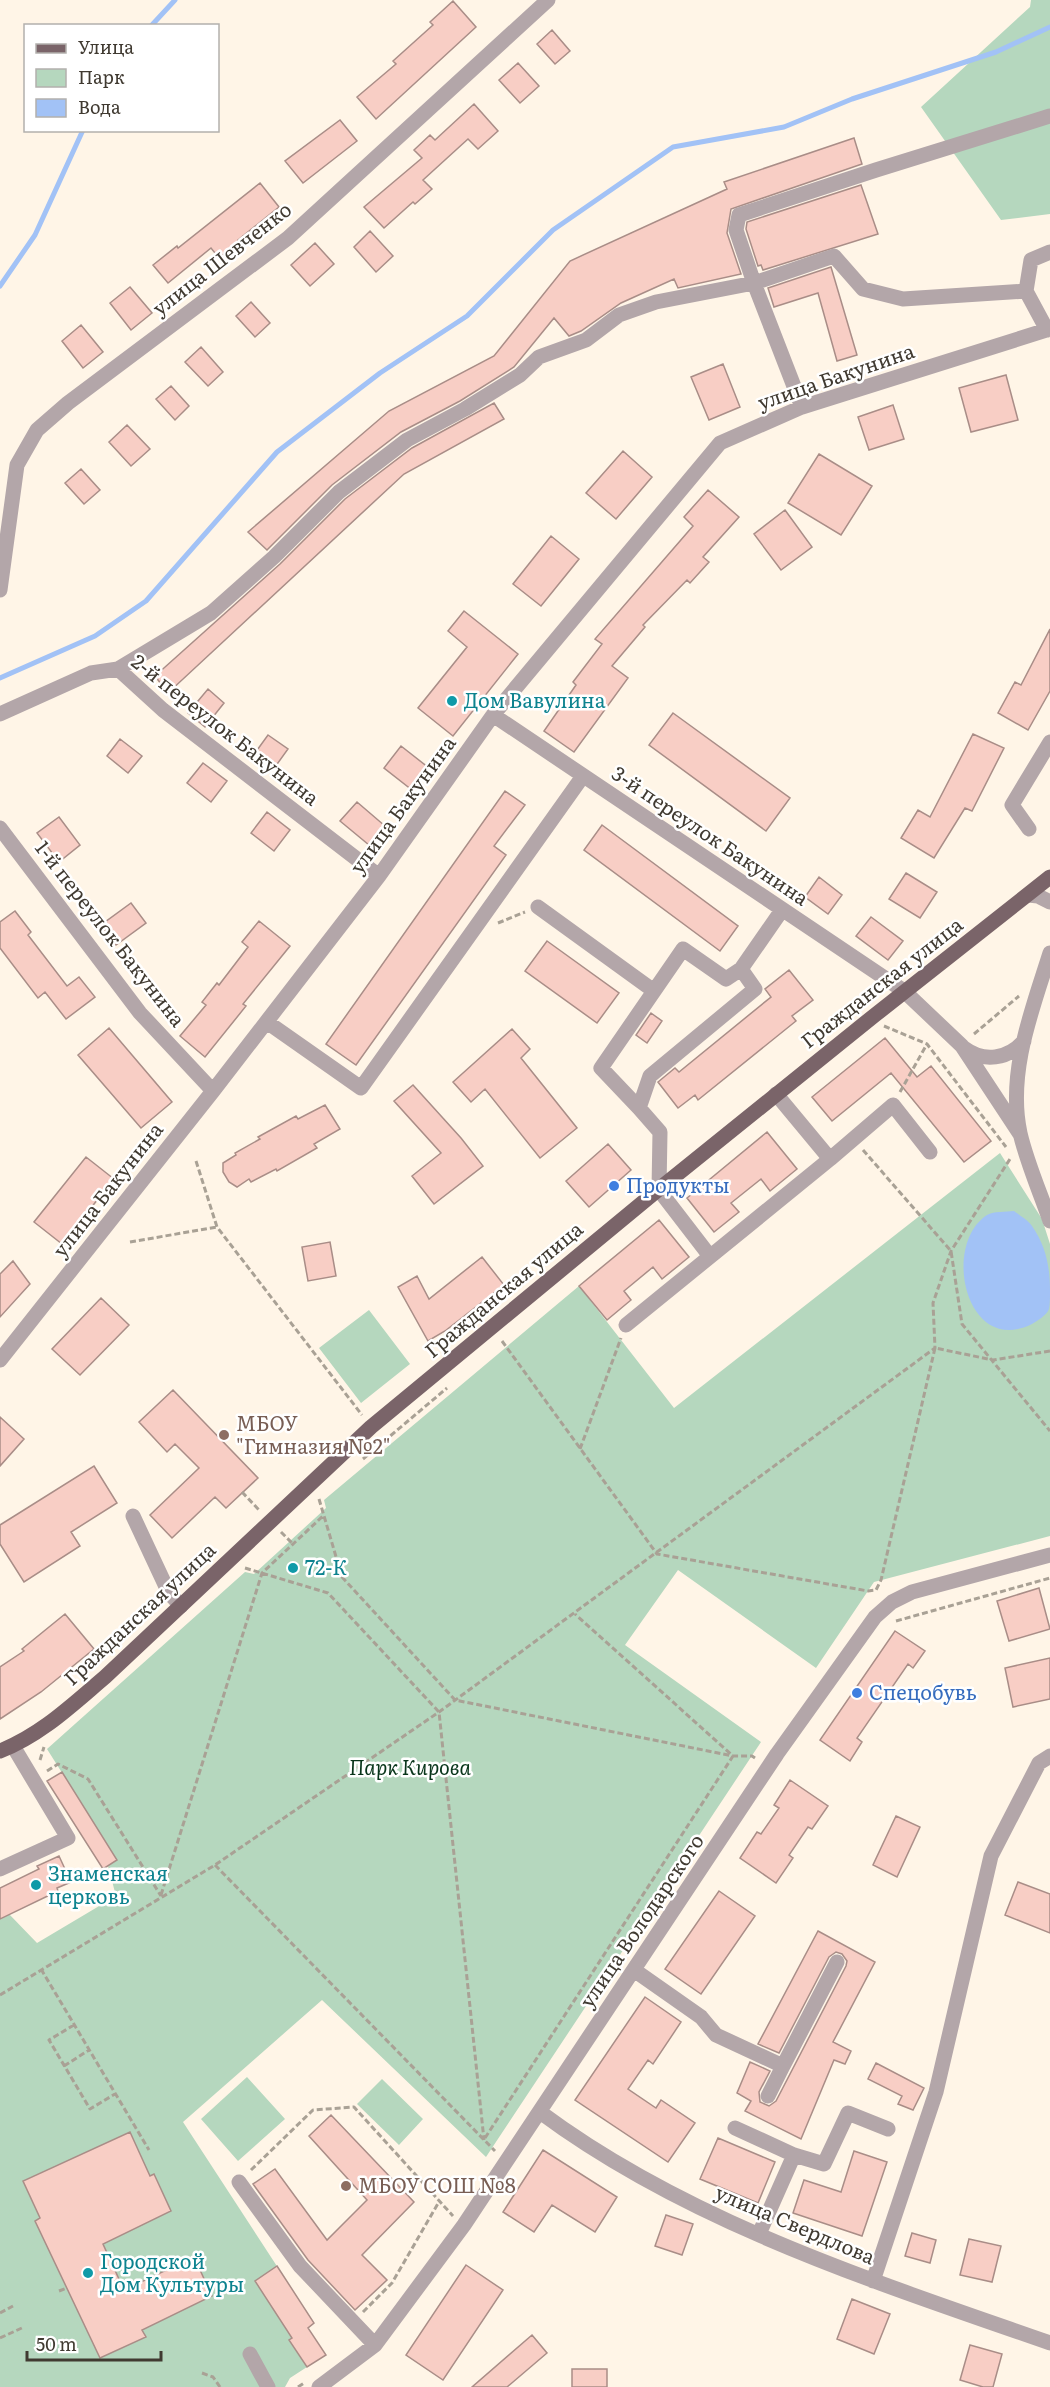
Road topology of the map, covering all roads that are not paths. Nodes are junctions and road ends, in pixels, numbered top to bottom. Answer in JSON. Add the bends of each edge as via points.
{"nodes":[{"id":1,"x":548,"y":0,"type":"edge"},
{"id":2,"x":1050,"y":116,"type":"edge"},
{"id":3,"x":1050,"y":252,"type":"edge"},
{"id":4,"x":754,"y":282,"type":"junction"},
{"id":5,"x":1026,"y":291,"type":"junction"},
{"id":6,"x":1048,"y":330,"type":"edge"},
{"id":7,"x":802,"y":407,"type":"junction"},
{"id":8,"x":0,"y":591,"type":"edge"},
{"id":9,"x":118,"y":669,"type":"junction"},
{"id":10,"x":0,"y":714,"type":"edge"},
{"id":11,"x":493,"y":715,"type":"junction"},
{"id":12,"x":1050,"y":742,"type":"edge"},
{"id":13,"x":583,"y":776,"type":"junction"},
{"id":14,"x":0,"y":828,"type":"edge"},
{"id":15,"x":1029,"y":829,"type":"dead end"},
{"id":16,"x":379,"y":876,"type":"junction"},
{"id":17,"x":1050,"y":877,"type":"edge"},
{"id":18,"x":1028,"y":895,"type":"junction"},
{"id":19,"x":1050,"y":902,"type":"edge"},
{"id":20,"x":538,"y":907,"type":"road end"},
{"id":21,"x":782,"y":910,"type":"junction"},
{"id":22,"x":1050,"y":953,"type":"edge"},
{"id":23,"x":741,"y":969,"type":"junction"},
{"id":24,"x":654,"y":991,"type":"junction"},
{"id":25,"x":904,"y":992,"type":"junction"},
{"id":26,"x":267,"y":1022,"type":"junction"},
{"id":27,"x":1024,"y":1041,"type":"junction"},
{"id":28,"x":962,"y":1046,"type":"junction"},
{"id":29,"x":213,"y":1091,"type":"junction"},
{"id":30,"x":776,"y":1094,"type":"junction"},
{"id":31,"x":639,"y":1108,"type":"junction"},
{"id":32,"x":1020,"y":1134,"type":"junction"},
{"id":33,"x":930,"y":1152,"type":"dead end"},
{"id":34,"x":830,"y":1160,"type":"junction"},
{"id":35,"x":659,"y":1189,"type":"junction"},
{"id":36,"x":1050,"y":1221,"type":"edge"},
{"id":37,"x":710,"y":1255,"type":"junction"},
{"id":38,"x":626,"y":1325,"type":"road end"},
{"id":39,"x":0,"y":1360,"type":"edge"},
{"id":40,"x":133,"y":1516,"type":"dead end"},
{"id":41,"x":1050,"y":1555,"type":"edge"},
{"id":42,"x":181,"y":1606,"type":"junction"},
{"id":43,"x":6,"y":1748,"type":"edge"},
{"id":44,"x":1050,"y":1756,"type":"edge"},
{"id":45,"x":0,"y":1869,"type":"edge"},
{"id":46,"x":837,"y":1962,"type":"dead end"},
{"id":47,"x":634,"y":1970,"type":"junction"},
{"id":48,"x":783,"y":2066,"type":"junction"},
{"id":49,"x":768,"y":2096,"type":"dead end"},
{"id":50,"x":540,"y":2112,"type":"junction"},
{"id":51,"x":735,"y":2128,"type":"dead end"},
{"id":52,"x":888,"y":2129,"type":"dead end"},
{"id":53,"x":794,"y":2155,"type":"junction"},
{"id":54,"x":239,"y":2182,"type":"road end"},
{"id":55,"x":759,"y":2234,"type":"junction"},
{"id":56,"x":873,"y":2281,"type":"junction"},
{"id":57,"x":1050,"y":2343,"type":"edge"},
{"id":58,"x":375,"y":2345,"type":"junction"},
{"id":59,"x":250,"y":2354,"type":"dead end"},
{"id":60,"x":268,"y":2387,"type":"edge"},
{"id":61,"x":320,"y":2387,"type":"edge"}],
"edges":[{"from":1,"to":8,"type":"street","name":"улица Шевченко","via":[[288,238],[37,430],[17,465]]},
{"from":2,"to":4,"type":"street","via":[[739,215],[736,230]]},
{"from":3,"to":5,"type":"street","via":[[1031,260]]},
{"from":4,"to":5,"type":"street","via":[[834,256],[863,289],[903,299]]},
{"from":4,"to":7,"type":"street"},
{"from":4,"to":9,"type":"street","via":[[656,302],[619,315],[586,340],[539,357],[520,375],[407,440],[339,492],[211,613]]},
{"from":5,"to":6,"type":"street"},
{"from":6,"to":7,"type":"street","name":"улица Бакунина"},
{"from":7,"to":11,"type":"street","name":"улица Бакунина","via":[[720,443]]},
{"from":9,"to":10,"type":"street","name":"2-й переулок Бакунина","via":[[91,673]]},
{"from":9,"to":16,"type":"street","name":"2-й переулок Бакунина","via":[[163,710]]},
{"from":11,"to":13,"type":"street","name":"3-й переулок Бакунина"},
{"from":11,"to":16,"type":"street","name":"улица Бакунина"},
{"from":12,"to":15,"type":"street","via":[[1012,805]]},
{"from":13,"to":21,"type":"street","name":"3-й переулок Бакунина"},
{"from":13,"to":26,"type":"street","via":[[361,1089]]},
{"from":14,"to":29,"type":"street","name":"1-й переулок Бакунина","via":[[140,1013]]},
{"from":16,"to":26,"type":"street","name":"улица Бакунина"},
{"from":17,"to":18,"type":"main road","name":"Гражданская улица"},
{"from":18,"to":19,"type":"street"},
{"from":18,"to":25,"type":"main road","name":"Гражданская улица"},
{"from":20,"to":24,"type":"street"},
{"from":21,"to":23,"type":"street"},
{"from":21,"to":25,"type":"street","name":"3-й переулок Бакунина"},
{"from":22,"to":27,"type":"street"},
{"from":23,"to":24,"type":"street","via":[[726,979],[682,950]]},
{"from":23,"to":31,"type":"street","via":[[755,989],[650,1076]]},
{"from":24,"to":31,"type":"street","via":[[600,1068]]},
{"from":25,"to":28,"type":"street","name":"3-й переулок Бакунина"},
{"from":25,"to":30,"type":"main road","name":"Гражданская улица"},
{"from":26,"to":29,"type":"street","name":"улица Бакунина"},
{"from":27,"to":28,"type":"street","via":[[1009,1053],[989,1058]]},
{"from":27,"to":32,"type":"street","via":[[1016,1087]]},
{"from":28,"to":32,"type":"street"},
{"from":29,"to":39,"type":"street","name":"улица Бакунина"},
{"from":30,"to":34,"type":"street"},
{"from":30,"to":35,"type":"main road","name":"Гражданская улица"},
{"from":31,"to":35,"type":"street","via":[[660,1132]]},
{"from":32,"to":36,"type":"street"},
{"from":33,"to":34,"type":"street","via":[[893,1105]]},
{"from":34,"to":37,"type":"street"},
{"from":35,"to":37,"type":"street"},
{"from":35,"to":42,"type":"main road","name":"Гражданская улица","via":[[372,1427]]},
{"from":37,"to":38,"type":"street"},
{"from":40,"to":42,"type":"street","via":[[167,1589]]},
{"from":41,"to":47,"type":"street","name":"улица Володарского","via":[[912,1592],[875,1617],[777,1754]]},
{"from":42,"to":43,"type":"main road","name":"Гражданская улица","via":[[63,1713],[38,1732]]},
{"from":43,"to":45,"type":"street","via":[[33,1780],[68,1838]]},
{"from":44,"to":56,"type":"street","via":[[1039,1763],[992,1856],[936,2092]]},
{"from":46,"to":48,"type":"street"},
{"from":47,"to":48,"type":"street","via":[[701,2017],[716,2035]]},
{"from":47,"to":50,"type":"street","name":"улица Володарского"},
{"from":48,"to":49,"type":"street"},
{"from":50,"to":55,"type":"street","name":"улица Свердлова","via":[[659,2188]]},
{"from":50,"to":58,"type":"street","name":"улица Володарского","via":[[464,2225]]},
{"from":51,"to":53,"type":"street"},
{"from":52,"to":53,"type":"street","via":[[848,2113],[824,2164]]},
{"from":53,"to":55,"type":"street"},
{"from":54,"to":58,"type":"street","via":[[300,2266]]},
{"from":55,"to":56,"type":"street","name":"улица Свердлова"},
{"from":56,"to":57,"type":"street","name":"улица Свердлова"},
{"from":58,"to":61,"type":"street","name":"улица Володарского"},
{"from":59,"to":60,"type":"street"}]}
